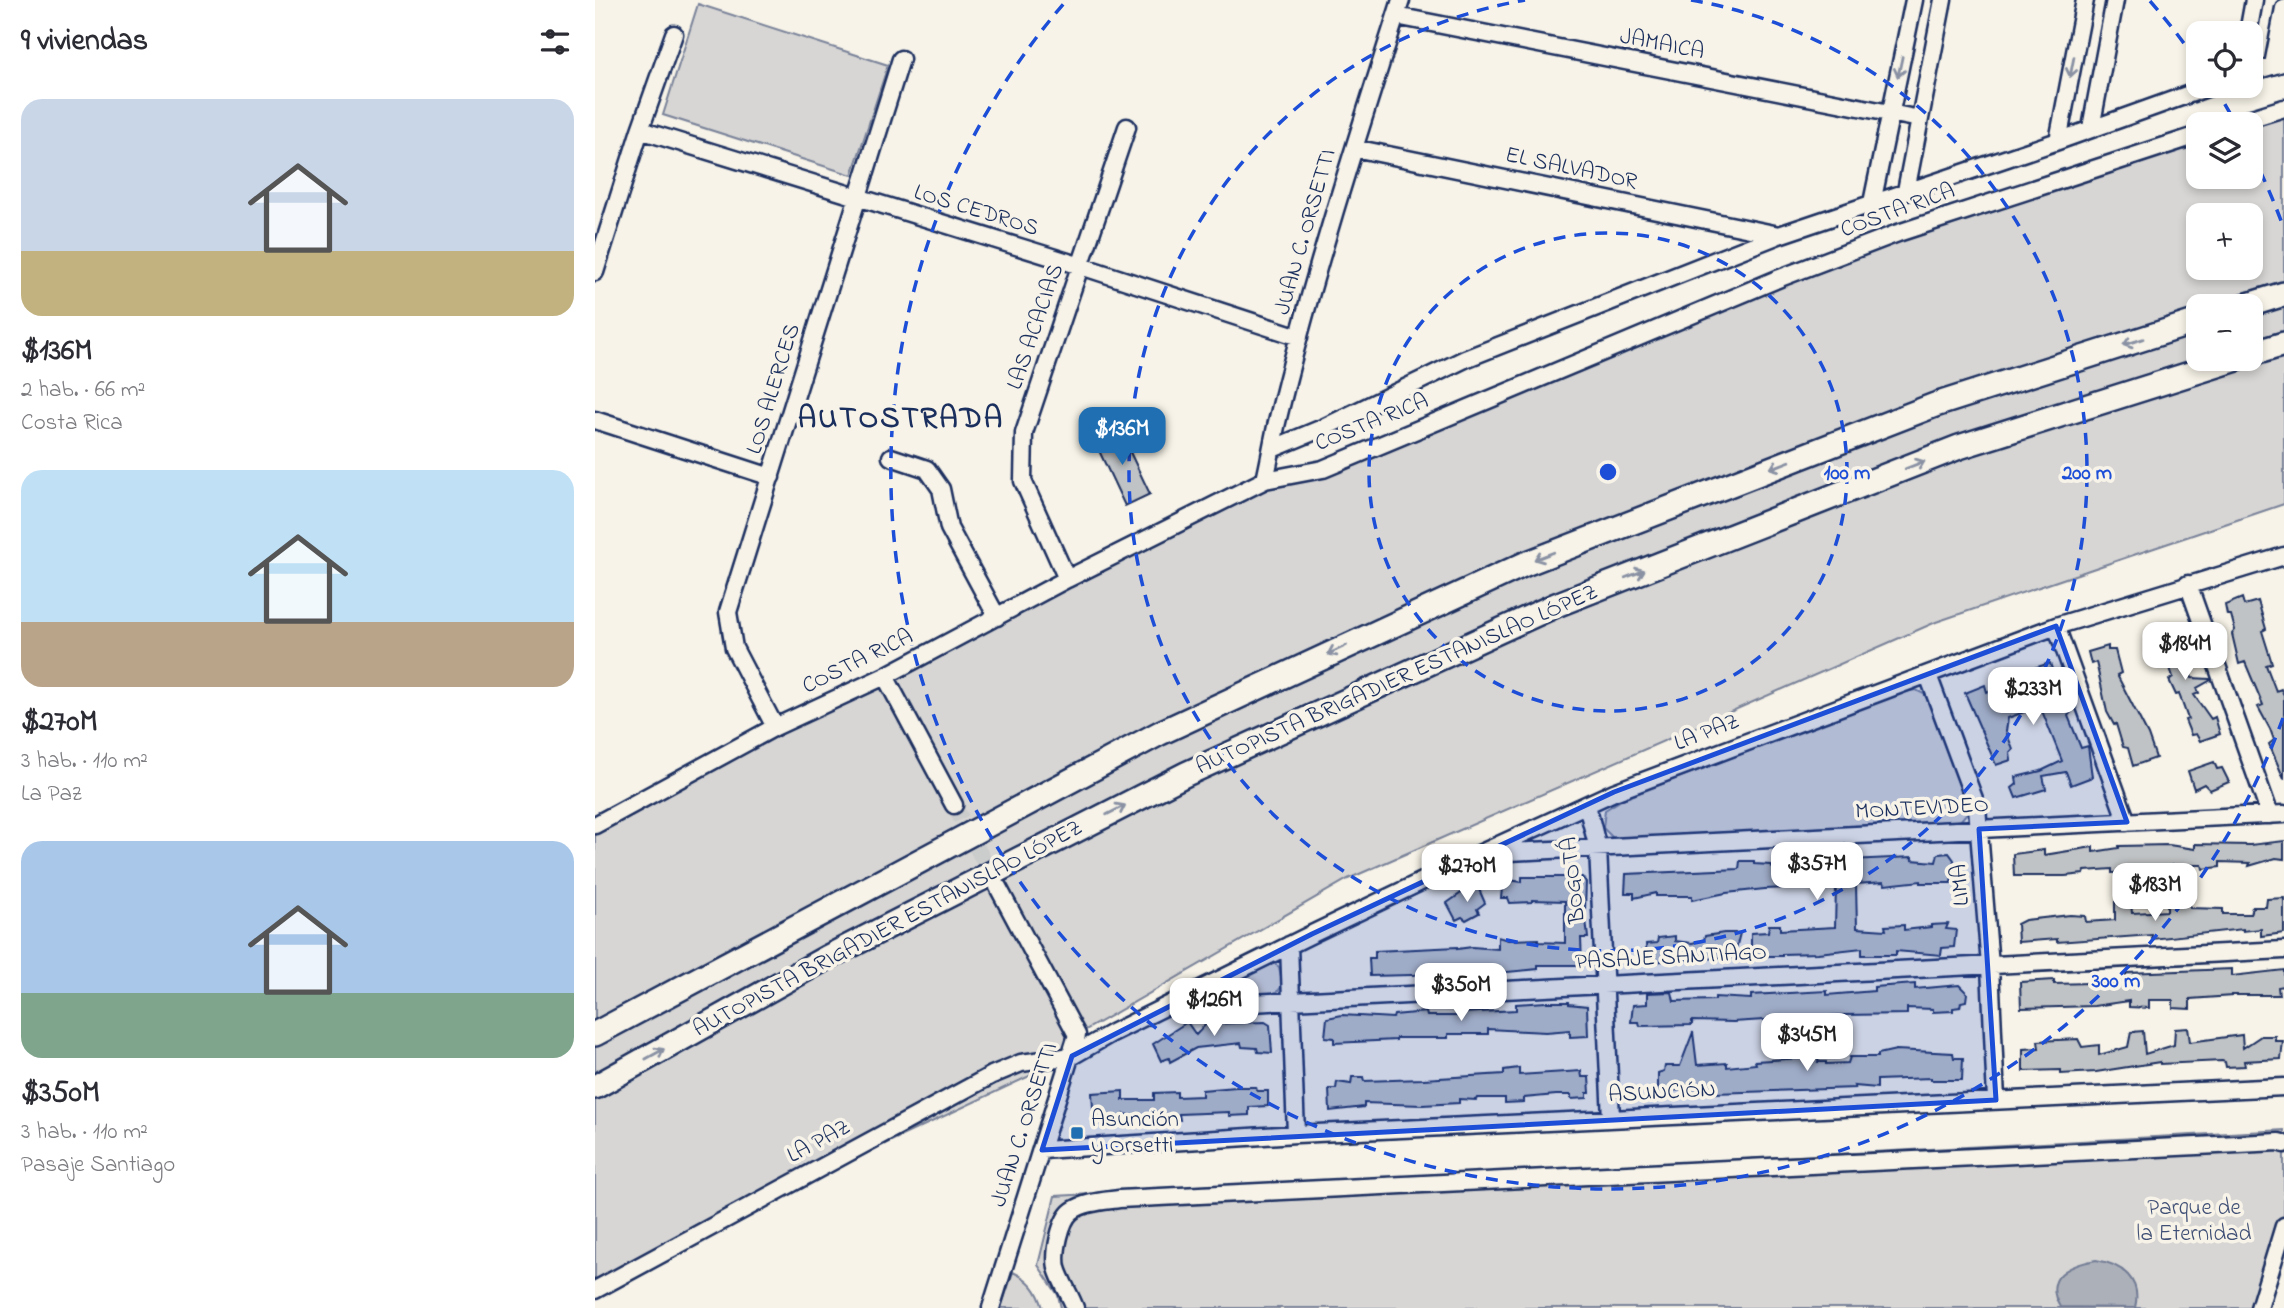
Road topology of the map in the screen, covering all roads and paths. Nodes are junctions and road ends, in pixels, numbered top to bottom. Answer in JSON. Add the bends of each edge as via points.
{"nodes":[{"id":1,"x":1914,"y":0,"type":"edge"},
{"id":2,"x":1944,"y":0,"type":"edge"},
{"id":3,"x":2085,"y":0,"type":"edge"},
{"id":4,"x":2115,"y":0,"type":"edge"},
{"id":5,"x":2255,"y":0,"type":"edge"},
{"id":6,"x":1398,"y":8,"type":"edge"},
{"id":7,"x":2284,"y":8,"type":"edge"},
{"id":8,"x":2251,"y":21,"type":"edge"},
{"id":9,"x":674,"y":34,"type":"dead end"},
{"id":10,"x":901,"y":59,"type":"dead end"},
{"id":11,"x":2279,"y":64,"type":"edge"},
{"id":12,"x":2186,"y":95,"type":"edge"},
{"id":13,"x":2284,"y":108,"type":"edge"},
{"id":14,"x":1891,"y":113,"type":"junction"},
{"id":15,"x":2263,"y":114,"type":"edge"},
{"id":16,"x":1920,"y":120,"type":"junction"},
{"id":17,"x":1127,"y":127,"type":"dead end"},
{"id":18,"x":2091,"y":128,"type":"junction"},
{"id":19,"x":640,"y":130,"type":"junction"},
{"id":20,"x":2186,"y":139,"type":"edge"},
{"id":21,"x":2058,"y":141,"type":"junction"},
{"id":22,"x":1354,"y":148,"type":"junction"},
{"id":23,"x":1906,"y":191,"type":"junction"},
{"id":24,"x":858,"y":199,"type":"junction"},
{"id":25,"x":1872,"y":203,"type":"junction"},
{"id":26,"x":1779,"y":235,"type":"junction"},
{"id":27,"x":1081,"y":266,"type":"junction"},
{"id":28,"x":595,"y":272,"type":"edge"},
{"id":29,"x":2284,"y":294,"type":"edge"},
{"id":30,"x":2263,"y":300,"type":"edge"},
{"id":31,"x":2186,"y":325,"type":"edge"},
{"id":32,"x":1299,"y":337,"type":"junction"},
{"id":33,"x":2284,"y":344,"type":"edge"},
{"id":34,"x":2263,"y":350,"type":"edge"},
{"id":35,"x":2199,"y":371,"type":"edge"},
{"id":36,"x":595,"y":420,"type":"edge"},
{"id":37,"x":1272,"y":449,"type":"junction"},
{"id":38,"x":891,"y":457,"type":"dead end"},
{"id":39,"x":771,"y":477,"type":"junction"},
{"id":40,"x":1265,"y":480,"type":"junction"},
{"id":41,"x":2284,"y":556,"type":"edge"},
{"id":42,"x":1067,"y":579,"type":"junction"},
{"id":43,"x":2188,"y":584,"type":"junction"},
{"id":44,"x":997,"y":617,"type":"junction"},
{"id":45,"x":2056,"y":626,"type":"junction"},
{"id":46,"x":1928,"y":675,"type":"junction"},
{"id":47,"x":885,"y":676,"type":"junction"},
{"id":48,"x":775,"y":727,"type":"junction"},
{"id":49,"x":954,"y":805,"type":"tunnel mouth"},
{"id":50,"x":1587,"y":805,"type":"junction"},
{"id":51,"x":2277,"y":814,"type":"edge"},
{"id":52,"x":2127,"y":822,"type":"junction"},
{"id":53,"x":595,"y":825,"type":"edge"},
{"id":54,"x":1979,"y":829,"type":"junction"},
{"id":55,"x":1598,"y":849,"type":"junction"},
{"id":56,"x":1479,"y":854,"type":"junction"},
{"id":57,"x":998,"y":887,"type":"tunnel mouth"},
{"id":58,"x":1289,"y":945,"type":"junction"},
{"id":59,"x":2284,"y":950,"type":"edge"},
{"id":60,"x":1990,"y":965,"type":"junction"},
{"id":61,"x":1605,"y":984,"type":"junction"},
{"id":62,"x":1291,"y":1001,"type":"junction"},
{"id":63,"x":1168,"y":1007,"type":"junction"},
{"id":64,"x":595,"y":1034,"type":"edge"},
{"id":65,"x":1072,"y":1056,"type":"junction"},
{"id":66,"x":595,"y":1087,"type":"edge"},
{"id":67,"x":2284,"y":1087,"type":"edge"},
{"id":68,"x":1996,"y":1100,"type":"junction"},
{"id":69,"x":1611,"y":1118,"type":"junction"},
{"id":70,"x":1296,"y":1134,"type":"junction"},
{"id":71,"x":2284,"y":1144,"type":"edge"},
{"id":72,"x":1042,"y":1150,"type":"junction"},
{"id":73,"x":2284,"y":1226,"type":"edge"},
{"id":74,"x":595,"y":1290,"type":"edge"},
{"id":75,"x":991,"y":1308,"type":"edge"},
{"id":76,"x":1075,"y":1308,"type":"edge"},
{"id":77,"x":2259,"y":1308,"type":"edge"}],
"edges":[{"from":1,"to":14,"type":"street","one_way":true},
{"from":2,"to":16,"type":"street"},
{"from":3,"to":21,"type":"street","one_way":true},
{"from":4,"to":18,"type":"street"},
{"from":5,"to":8,"type":"street"},
{"from":6,"to":14,"type":"street","name":"JAMAICA"},
{"from":6,"to":22,"type":"street","name":"JUAN C. ORSETTI"},
{"from":7,"to":11,"type":"street"},
{"from":9,"to":19,"type":"street"},
{"from":10,"to":24,"type":"street","name":"LOS ALERCES"},
{"from":12,"to":18,"type":"street","name":"COSTA RICA"},
{"from":13,"to":15,"type":"street"},
{"from":14,"to":16,"type":"street","name":"JAMAICA"},
{"from":14,"to":25,"type":"street"},
{"from":16,"to":23,"type":"street"},
{"from":17,"to":27,"type":"street","name":"LAS ACACIAS"},
{"from":18,"to":21,"type":"street","name":"COSTA RICA"},
{"from":19,"to":24,"type":"street","name":"LOS CEDROS"},
{"from":19,"to":28,"type":"street"},
{"from":20,"to":40,"type":"street","name":"COSTA RICA","via":[[1898,233],[1323,469]]},
{"from":21,"to":23,"type":"street","name":"COSTA RICA"},
{"from":22,"to":26,"type":"street","name":"EL SALVADOR"},
{"from":22,"to":32,"type":"street","name":"JUAN C. ORSETTI"},
{"from":23,"to":25,"type":"street","name":"COSTA RICA"},
{"from":24,"to":27,"type":"street","name":"LOS CEDROS"},
{"from":24,"to":39,"type":"street","name":"LOS ALERCES"},
{"from":25,"to":26,"type":"street","name":"COSTA RICA"},
{"from":26,"to":37,"type":"street","name":"COSTA RICA","via":[[1465,359]]},
{"from":27,"to":32,"type":"street","name":"LOS CEDROS"},
{"from":27,"to":42,"type":"street","name":"LAS ACACIAS","via":[[1024,433],[1023,481]]},
{"from":29,"to":30,"type":"highway"},
{"from":31,"to":64,"type":"highway","name":"AUTOPISTA BRIGADIER ESTANISLAO LÓPEZ","one_way":true,"via":[[1935,405],[1525,564],[1160,733]]},
{"from":32,"to":37,"type":"street","name":"JUAN C. ORSETTI"},
{"from":33,"to":34,"type":"highway"},
{"from":66,"to":35,"type":"highway","name":"AUTOPISTA BRIGADIER ESTANISLAO LÓPEZ","one_way":true,"via":[[826,958],[1186,774],[1556,605],[1959,447]]},
{"from":36,"to":39,"type":"street"},
{"from":37,"to":40,"type":"street","name":"JUAN C. ORSETTI"},
{"from":38,"to":44,"type":"street","via":[[927,469],[941,489],[949,528]]},
{"from":39,"to":48,"type":"street","name":"LOS ALERCES","via":[[728,612],[734,648]]},
{"from":40,"to":42,"type":"street","name":"COSTA RICA"},
{"from":41,"to":43,"type":"street","name":"LA PAZ"},
{"from":42,"to":44,"type":"street","name":"COSTA RICA"},
{"from":43,"to":45,"type":"street","name":"LA PAZ"},
{"from":43,"to":51,"type":"street"},
{"from":44,"to":47,"type":"street","name":"COSTA RICA"},
{"from":45,"to":46,"type":"street","name":"LA PAZ"},
{"from":45,"to":52,"type":"street"},
{"from":46,"to":50,"type":"street","name":"LA PAZ"},
{"from":46,"to":54,"type":"street","name":"LIMA","via":[[1977,807]]},
{"from":47,"to":48,"type":"street","name":"COSTA RICA"},
{"from":47,"to":49,"type":"street"},
{"from":48,"to":53,"type":"street","name":"COSTA RICA"},
{"from":50,"to":55,"type":"street","name":"BOGOTÁ"},
{"from":50,"to":56,"type":"street","name":"LA PAZ"},
{"from":51,"to":52,"type":"street","name":"MONTEVIDEO"},
{"from":52,"to":54,"type":"street","name":"MONTEVIDEO"},
{"from":54,"to":55,"type":"street","name":"MONTEVIDEO"},
{"from":54,"to":60,"type":"street","name":"LIMA"},
{"from":55,"to":56,"type":"street","name":"MONTEVIDEO"},
{"from":55,"to":61,"type":"street","name":"BOGOTÁ"},
{"from":56,"to":58,"type":"street","name":"LA PAZ"},
{"from":57,"to":65,"type":"street","name":"JUAN C. ORSETTI","via":[[1077,1035]]},
{"from":58,"to":62,"type":"street"},
{"from":58,"to":63,"type":"street","name":"LA PAZ"},
{"from":59,"to":60,"type":"street","name":"PASAJE SANTIAGO"},
{"from":60,"to":61,"type":"street","name":"PASAJE SANTIAGO"},
{"from":60,"to":68,"type":"street","name":"LIMA"},
{"from":61,"to":62,"type":"street","name":"PASAJE SANTIAGO"},
{"from":61,"to":69,"type":"street","name":"BOGOTÁ"},
{"from":62,"to":63,"type":"street","name":"PASAJE SANTIAGO"},
{"from":62,"to":70,"type":"street"},
{"from":63,"to":65,"type":"street","name":"PASAJE SANTIAGO"},
{"from":65,"to":72,"type":"street","name":"JUAN C. ORSETTI"},
{"from":65,"to":74,"type":"street","name":"LA PAZ","via":[[1021,1063],[992,1075]]},
{"from":67,"to":68,"type":"street","name":"ASUNCIÓN"},
{"from":68,"to":69,"type":"street","name":"ASUNCIÓN"},
{"from":69,"to":70,"type":"street","name":"ASUNCIÓN"},
{"from":70,"to":72,"type":"street","name":"ASUNCIÓN"},
{"from":71,"to":76,"type":"street","via":[[1119,1199],[1071,1211],[1061,1228],[1057,1267]]},
{"from":72,"to":75,"type":"street","name":"JUAN C. ORSETTI"},
{"from":73,"to":77,"type":"street"}]}
